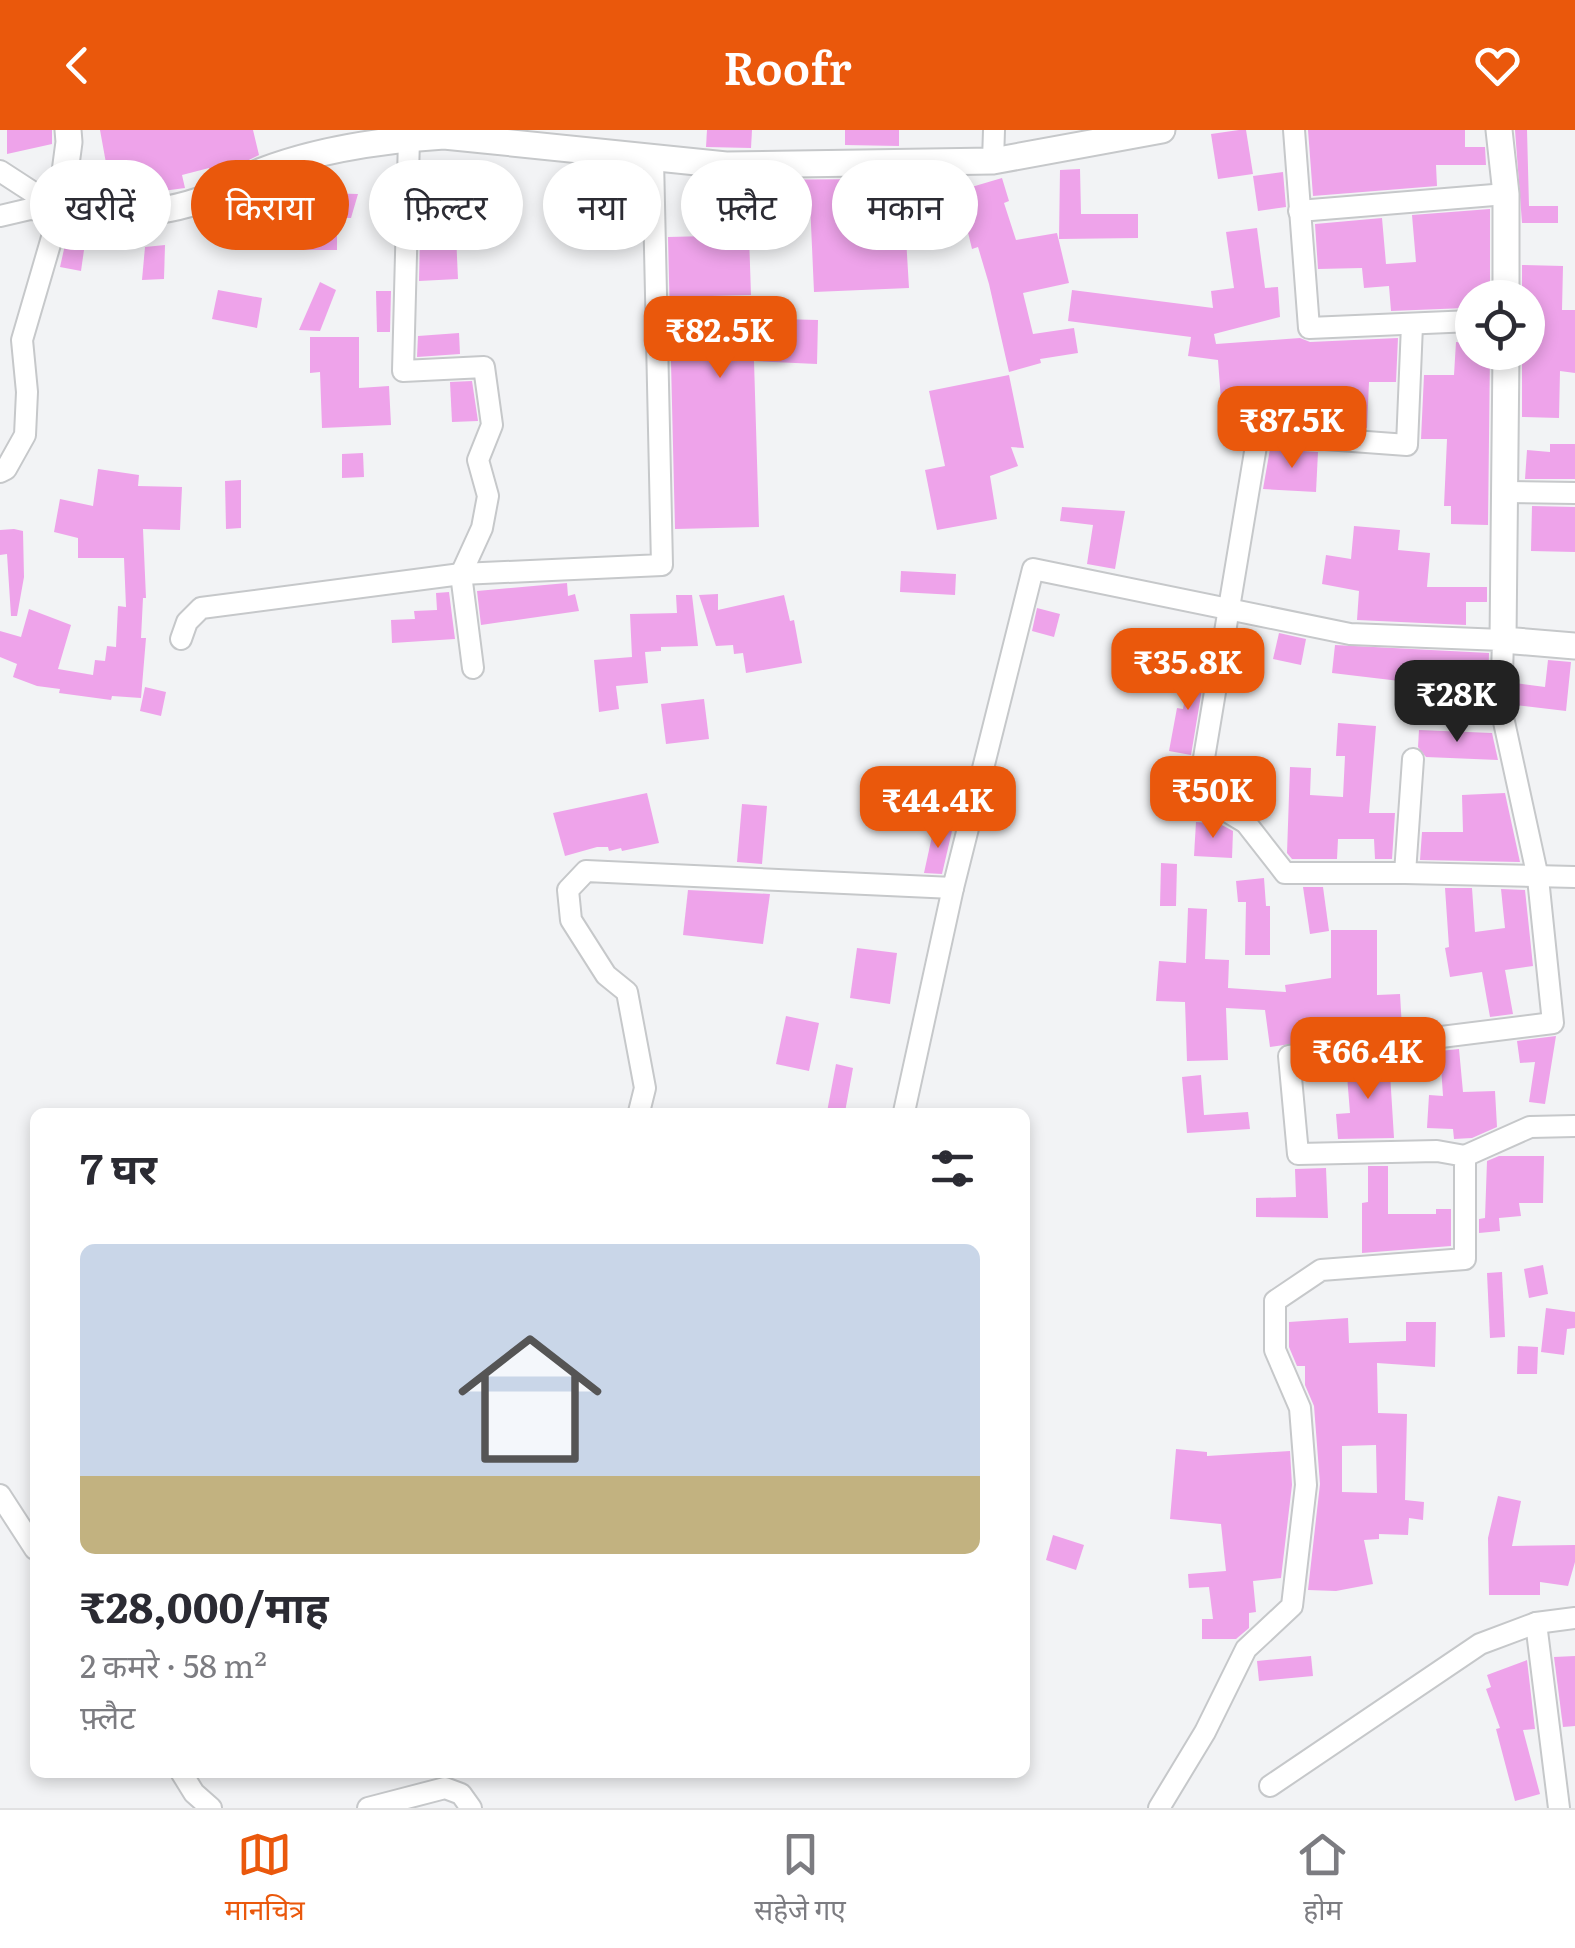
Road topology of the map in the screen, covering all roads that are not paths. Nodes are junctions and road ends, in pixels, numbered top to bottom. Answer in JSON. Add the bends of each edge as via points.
{"nodes":[{"id":1,"x":68,"y":130,"type":"edge"},
{"id":2,"x":994,"y":130,"type":"edge"},
{"id":3,"x":1294,"y":130,"type":"edge"},
{"id":4,"x":1500,"y":130,"type":"edge"},
{"id":5,"x":1156,"y":131,"type":"edge"},
{"id":6,"x":444,"y":133,"type":"edge"},
{"id":7,"x":410,"y":138,"type":"junction"},
{"id":8,"x":653,"y":159,"type":"junction"},
{"id":9,"x":65,"y":160,"type":"edge"},
{"id":10,"x":993,"y":161,"type":"junction"},
{"id":11,"x":0,"y":172,"type":"edge"},
{"id":12,"x":30,"y":191,"type":"edge"},
{"id":13,"x":1506,"y":194,"type":"junction"},
{"id":14,"x":171,"y":207,"type":"edge"},
{"id":15,"x":30,"y":210,"type":"edge"},
{"id":16,"x":1299,"y":212,"type":"junction"},
{"id":17,"x":0,"y":216,"type":"edge"},
{"id":18,"x":48,"y":250,"type":"edge"},
{"id":19,"x":1506,"y":280,"type":"edge"},
{"id":20,"x":1455,"y":323,"type":"edge"},
{"id":21,"x":1412,"y":325,"type":"junction"},
{"id":22,"x":1506,"y":370,"type":"edge"},
{"id":23,"x":0,"y":472,"type":"edge"},
{"id":24,"x":1505,"y":492,"type":"junction"},
{"id":25,"x":1575,"y":493,"type":"edge"},
{"id":26,"x":461,"y":574,"type":"junction"},
{"id":27,"x":1229,"y":609,"type":"junction"},
{"id":28,"x":181,"y":639,"type":"dead end"},
{"id":29,"x":1503,"y":640,"type":"junction"},
{"id":30,"x":1575,"y":646,"type":"edge"},
{"id":31,"x":472,"y":668,"type":"dead end"},
{"id":32,"x":1412,"y":760,"type":"dead end"},
{"id":33,"x":1406,"y":872,"type":"junction"},
{"id":34,"x":1538,"y":878,"type":"junction"},
{"id":35,"x":1575,"y":878,"type":"edge"},
{"id":36,"x":953,"y":888,"type":"junction"},
{"id":37,"x":639,"y":1108,"type":"edge"},
{"id":38,"x":905,"y":1108,"type":"edge"},
{"id":39,"x":1575,"y":1126,"type":"edge"},
{"id":40,"x":1464,"y":1156,"type":"junction"},
{"id":41,"x":0,"y":1495,"type":"edge"},
{"id":42,"x":30,"y":1540,"type":"edge"},
{"id":43,"x":1575,"y":1618,"type":"edge"},
{"id":44,"x":1536,"y":1623,"type":"junction"},
{"id":45,"x":185,"y":1778,"type":"edge"},
{"id":46,"x":1270,"y":1786,"type":"dead end"},
{"id":47,"x":211,"y":1808,"type":"edge"},
{"id":48,"x":368,"y":1808,"type":"edge"},
{"id":49,"x":470,"y":1808,"type":"edge"},
{"id":50,"x":1159,"y":1808,"type":"edge"},
{"id":51,"x":1559,"y":1808,"type":"edge"}],
"edges":[{"from":1,"to":9,"type":"street"},
{"from":2,"to":10,"type":"street"},
{"from":3,"to":16,"type":"street"},
{"from":4,"to":13,"type":"street"},
{"from":5,"to":10,"type":"street"},
{"from":6,"to":7,"type":"street"},
{"from":6,"to":8,"type":"street"},
{"from":7,"to":14,"type":"street","via":[[263,171]]},
{"from":7,"to":26,"type":"street","via":[[404,371],[484,367],[492,425],[478,460],[488,496],[482,528]]},
{"from":8,"to":10,"type":"street","via":[[726,165]]},
{"from":8,"to":26,"type":"street","via":[[662,564]]},
{"from":11,"to":12,"type":"street"},
{"from":13,"to":16,"type":"street"},
{"from":13,"to":19,"type":"street"},
{"from":15,"to":17,"type":"street"},
{"from":16,"to":21,"type":"street","via":[[1309,328]]},
{"from":18,"to":23,"type":"street","via":[[22,340],[24,434]]},
{"from":20,"to":21,"type":"street"},
{"from":21,"to":27,"type":"street","via":[[1407,445],[1258,434]]},
{"from":22,"to":24,"type":"street"},
{"from":24,"to":25,"type":"street"},
{"from":24,"to":29,"type":"street"},
{"from":26,"to":28,"type":"street","via":[[201,608]]},
{"from":26,"to":31,"type":"street"},
{"from":27,"to":29,"type":"street","via":[[1350,634]]},
{"from":27,"to":33,"type":"street","via":[[1198,794],[1246,824],[1285,874]]},
{"from":27,"to":36,"type":"street","via":[[1033,569]]},
{"from":29,"to":30,"type":"street"},
{"from":29,"to":34,"type":"street","via":[[1501,708]]},
{"from":32,"to":33,"type":"street"},
{"from":33,"to":34,"type":"street"},
{"from":34,"to":35,"type":"street"},
{"from":34,"to":40,"type":"street","via":[[1553,1023],[1290,1056],[1298,1154]]},
{"from":36,"to":37,"type":"street","via":[[586,870],[568,890],[570,920],[606,975],[627,992],[645,1088]]},
{"from":36,"to":38,"type":"street"},
{"from":39,"to":40,"type":"street","via":[[1530,1127]]},
{"from":40,"to":50,"type":"street","via":[[1464,1259],[1321,1270],[1274,1301],[1275,1350],[1300,1408],[1306,1485],[1292,1606],[1246,1649]]},
{"from":41,"to":42,"type":"street"},
{"from":43,"to":44,"type":"street"},
{"from":44,"to":46,"type":"street","via":[[1480,1644]]},
{"from":44,"to":51,"type":"street"},
{"from":45,"to":47,"type":"street"},
{"from":48,"to":49,"type":"street","via":[[445,1788],[461,1794]]}]}
